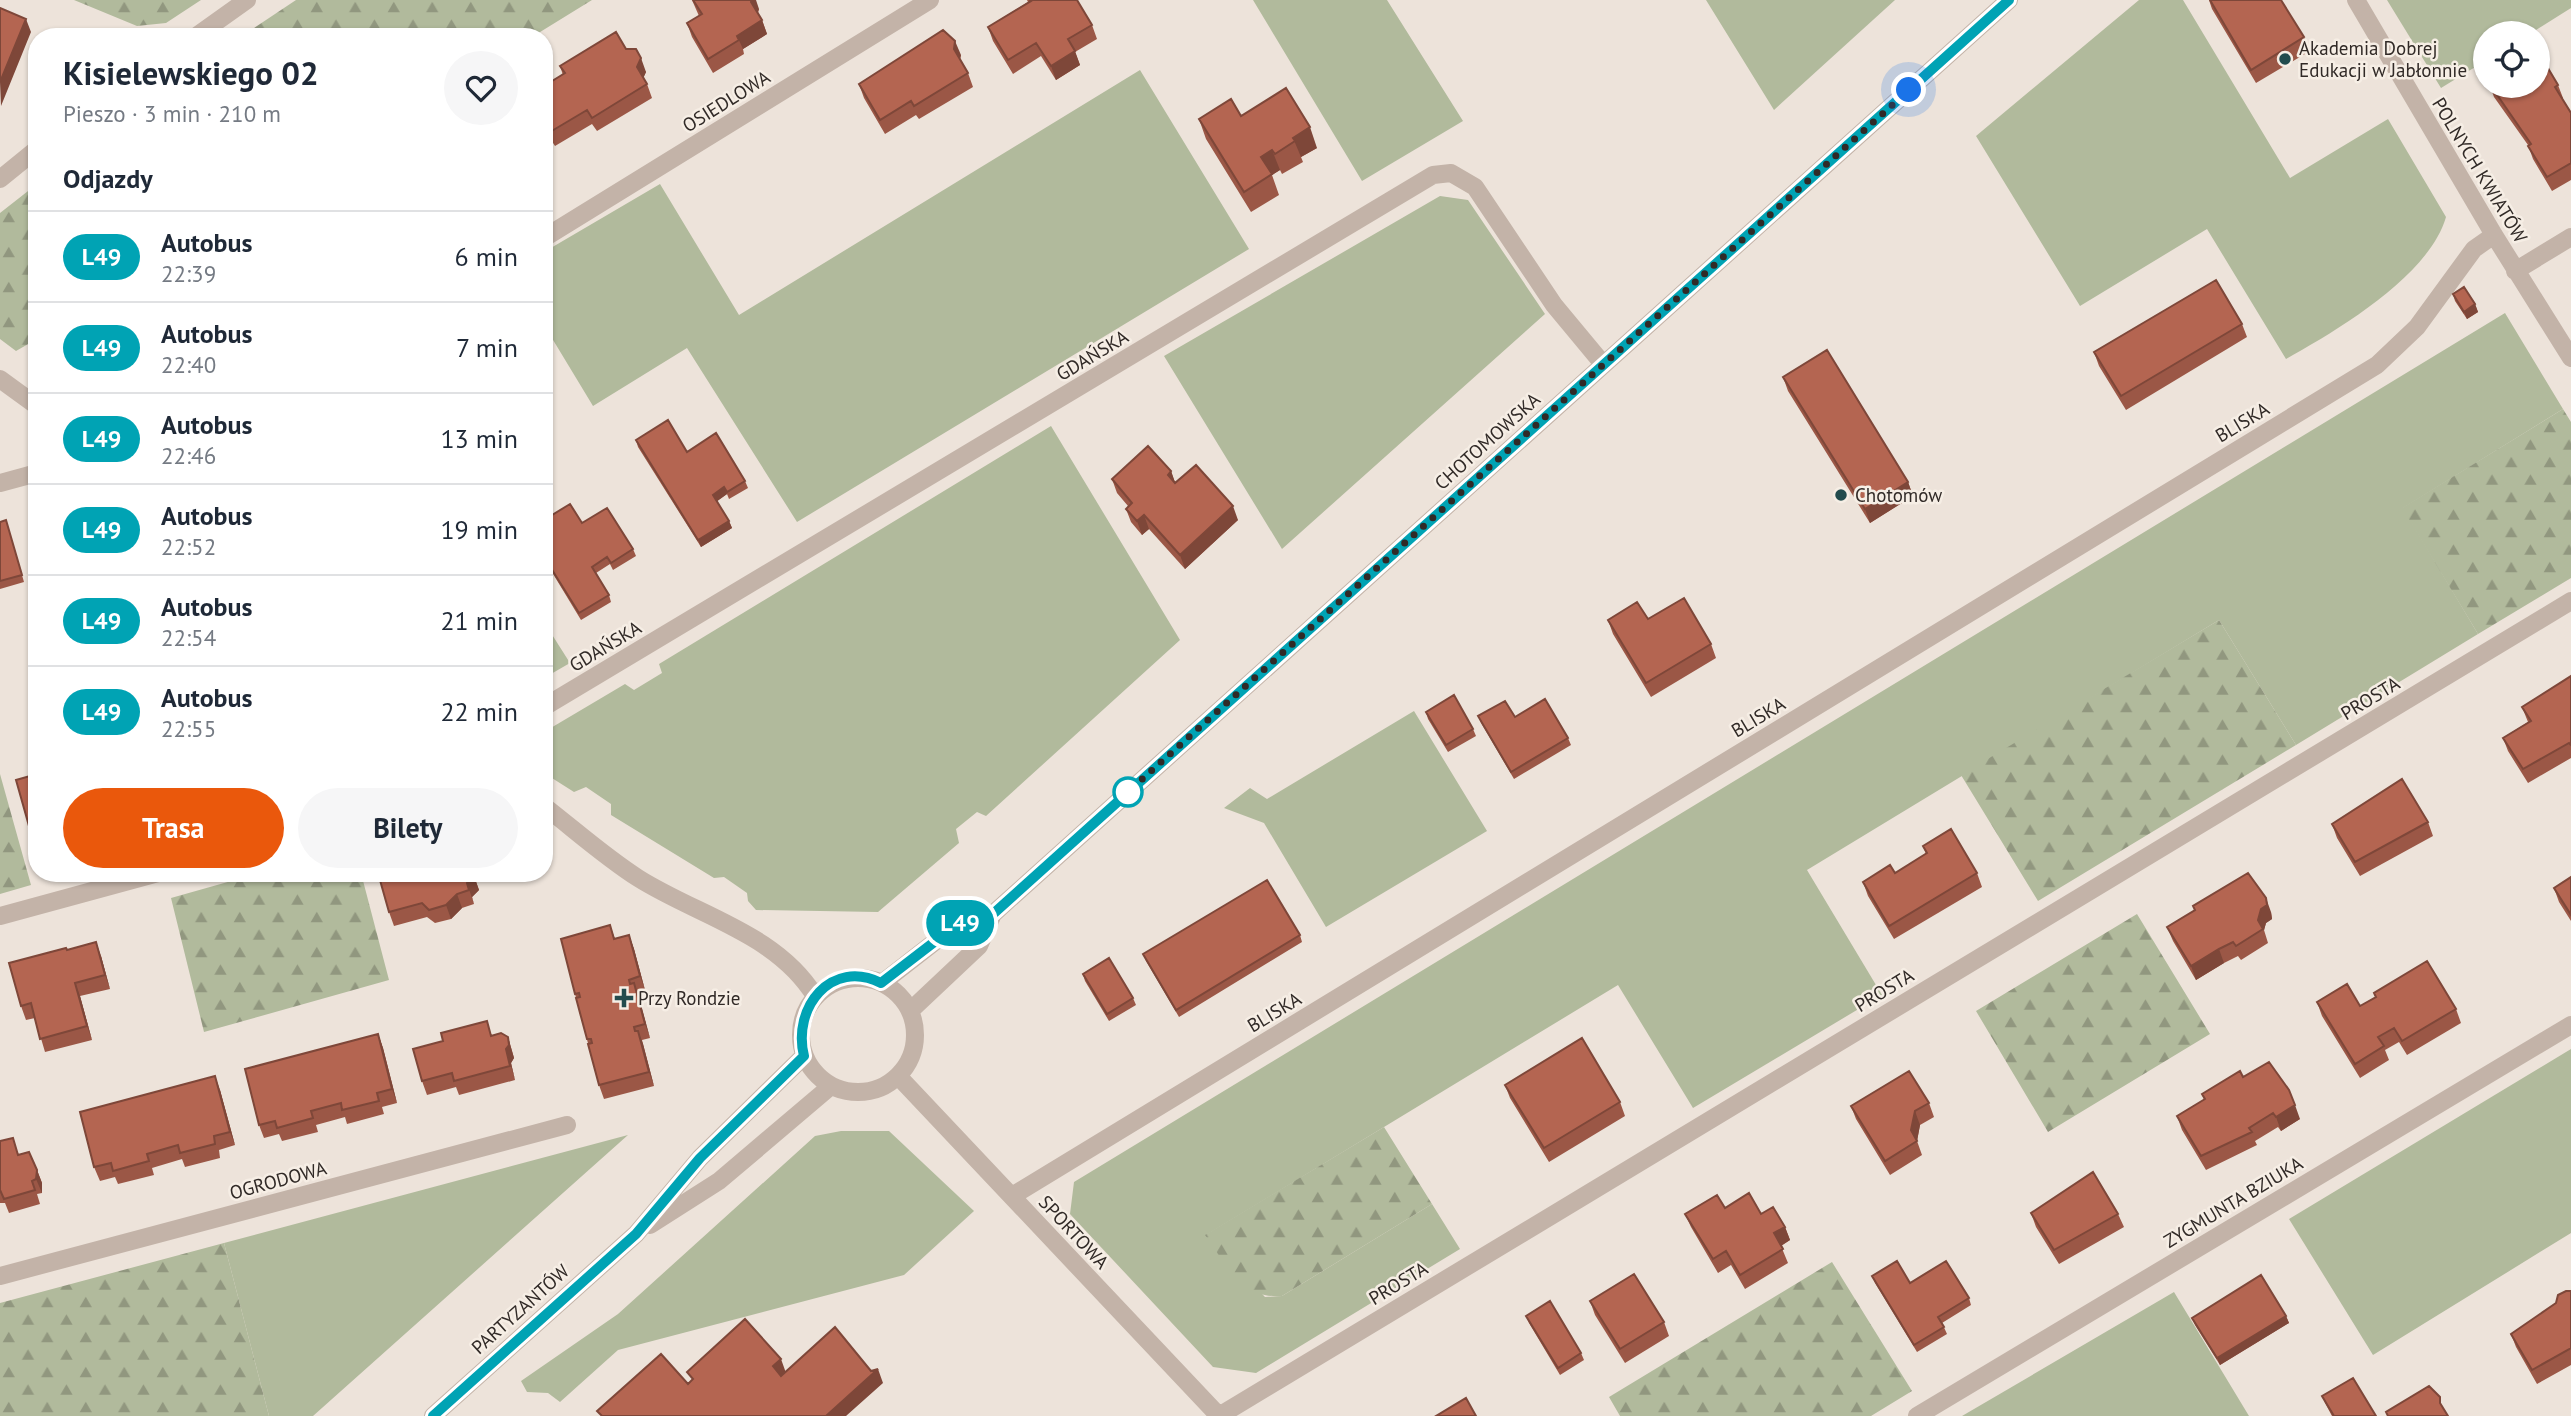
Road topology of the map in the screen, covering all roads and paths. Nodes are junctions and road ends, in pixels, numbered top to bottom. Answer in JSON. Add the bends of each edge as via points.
{"nodes":[{"id":1,"x":247,"y":0,"type":"edge"},
{"id":2,"x":930,"y":0,"type":"edge"},
{"id":3,"x":2009,"y":0,"type":"edge"},
{"id":4,"x":2356,"y":0,"type":"edge"},
{"id":5,"x":208,"y":28,"type":"edge"},
{"id":6,"x":28,"y":156,"type":"edge"},
{"id":7,"x":0,"y":179,"type":"edge"},
{"id":8,"x":553,"y":232,"type":"edge"},
{"id":9,"x":2494,"y":235,"type":"junction"},
{"id":10,"x":2571,"y":237,"type":"edge"},
{"id":11,"x":2515,"y":271,"type":"junction"},
{"id":12,"x":2571,"y":358,"type":"edge"},
{"id":13,"x":1603,"y":364,"type":"junction"},
{"id":14,"x":0,"y":379,"type":"edge"},
{"id":15,"x":28,"y":399,"type":"edge"},
{"id":16,"x":28,"y":475,"type":"edge"},
{"id":17,"x":0,"y":483,"type":"edge"},
{"id":18,"x":2571,"y":601,"type":"edge"},
{"id":19,"x":553,"y":702,"type":"edge"},
{"id":20,"x":553,"y":813,"type":"edge"},
{"id":21,"x":125,"y":882,"type":"edge"},
{"id":22,"x":993,"y":914,"type":"junction"},
{"id":23,"x":0,"y":916,"type":"edge"},
{"id":24,"x":881,"y":983,"type":"junction"},
{"id":25,"x":815,"y":996,"type":"junction"},
{"id":26,"x":910,"y":1011,"type":"junction"},
{"id":27,"x":2571,"y":1025,"type":"edge"},
{"id":28,"x":804,"y":1056,"type":"junction"},
{"id":29,"x":898,"y":1076,"type":"junction"},
{"id":30,"x":831,"y":1086,"type":"junction"},
{"id":31,"x":567,"y":1125,"type":"dead end"},
{"id":32,"x":1012,"y":1196,"type":"junction"},
{"id":33,"x":636,"y":1234,"type":"junction"},
{"id":34,"x":0,"y":1276,"type":"edge"},
{"id":35,"x":433,"y":1416,"type":"edge"},
{"id":36,"x":1219,"y":1416,"type":"edge"},
{"id":37,"x":1917,"y":1416,"type":"edge"}],
"edges":[{"from":1,"to":5,"type":"street"},
{"from":2,"to":8,"type":"street","name":"OSIEDLOWA"},
{"from":3,"to":13,"type":"street","name":"CHOTOMOWSKA"},
{"from":4,"to":9,"type":"street","name":"POLNYCH KWIATÓW"},
{"from":6,"to":7,"type":"street"},
{"from":9,"to":11,"type":"street","name":"POLNYCH KWIATÓW"},
{"from":9,"to":32,"type":"street","name":"BLISKA","via":[[2474,249],[2417,327],[2377,365]]},
{"from":10,"to":11,"type":"street"},
{"from":11,"to":12,"type":"street","name":"POLNYCH KWIATÓW"},
{"from":13,"to":19,"type":"street","name":"GDAŃSKA","via":[[1554,305],[1475,187],[1451,173],[1433,175]]},
{"from":13,"to":22,"type":"street","name":"CHOTOMOWSKA"},
{"from":14,"to":15,"type":"street"},
{"from":16,"to":17,"type":"street"},
{"from":18,"to":36,"type":"street","name":"PROSTA"},
{"from":20,"to":25,"type":"street","via":[[639,878],[767,947],[801,973]]},
{"from":21,"to":23,"type":"street"},
{"from":22,"to":24,"type":"street","via":[[959,923]]},
{"from":22,"to":26,"type":"street","via":[[979,946]]},
{"from":24,"to":25,"type":"street","via":[[859,977],[843,979]]},
{"from":24,"to":26,"type":"street"},
{"from":25,"to":28,"type":"street","via":[[801,1024]]},
{"from":26,"to":29,"type":"street","via":[[915,1042],[911,1058]]},
{"from":27,"to":37,"type":"street","name":"ZYGMUNTA BZIUKA"},
{"from":28,"to":30,"type":"street"},
{"from":28,"to":33,"type":"street","via":[[700,1158]]},
{"from":29,"to":30,"type":"street","via":[[874,1091],[857,1093]]},
{"from":29,"to":32,"type":"street","name":"SPORTOWA"},
{"from":30,"to":33,"type":"street","via":[[719,1181]]},
{"from":31,"to":34,"type":"street","name":"OGRODOWA"},
{"from":32,"to":36,"type":"street","name":"SPORTOWA"},
{"from":33,"to":35,"type":"street","name":"PARTYZANTÓW"}]}
